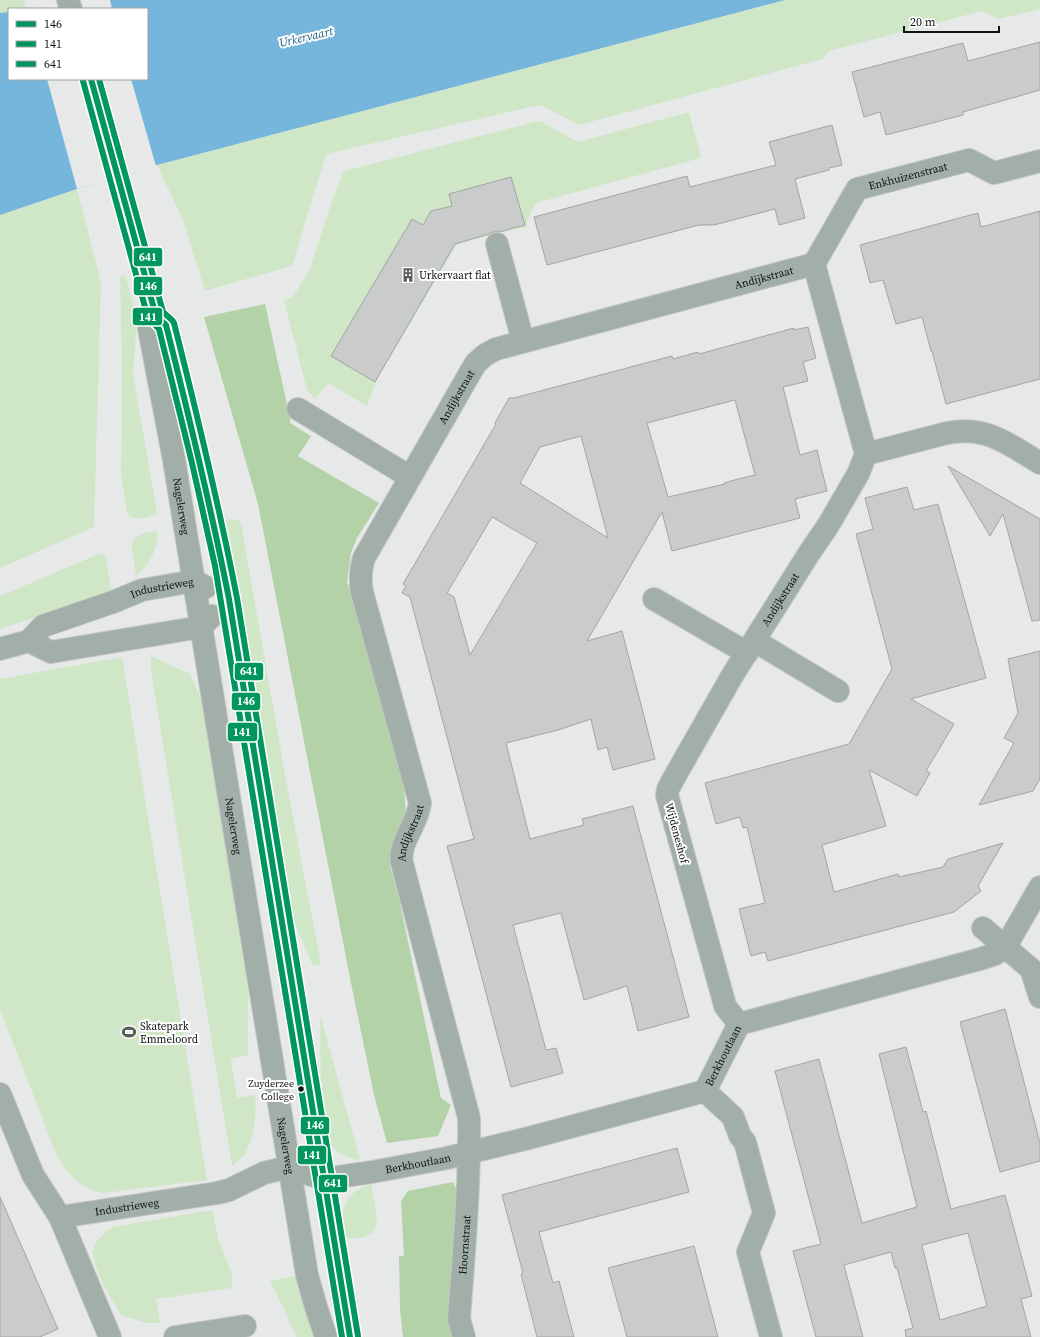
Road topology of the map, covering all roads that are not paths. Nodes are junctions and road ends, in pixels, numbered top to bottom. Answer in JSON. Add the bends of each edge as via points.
{"nodes":[{"id":1,"x":91,"y":80,"type":"edge"},
{"id":2,"x":1040,"y":161,"type":"edge"},
{"id":3,"x":497,"y":244,"type":"dead end"},
{"id":4,"x":814,"y":264,"type":"junction"},
{"id":5,"x":156,"y":316,"type":"junction"},
{"id":6,"x":523,"y":342,"type":"junction"},
{"id":7,"x":298,"y":409,"type":"dead end"},
{"id":8,"x":866,"y":454,"type":"junction"},
{"id":9,"x":1040,"y":463,"type":"edge"},
{"id":10,"x":410,"y":477,"type":"junction"},
{"id":11,"x":194,"y":580,"type":"junction"},
{"id":12,"x":654,"y":598,"type":"dead end"},
{"id":13,"x":229,"y":599,"type":"junction"},
{"id":14,"x":202,"y":627,"type":"junction"},
{"id":15,"x":29,"y":641,"type":"junction"},
{"id":16,"x":751,"y":647,"type":"junction"},
{"id":17,"x":0,"y":650,"type":"edge"},
{"id":18,"x":838,"y":691,"type":"dead end"},
{"id":19,"x":1040,"y":887,"type":"edge"},
{"id":20,"x":983,"y":928,"type":"dead end"},
{"id":21,"x":1006,"y":946,"type":"junction"},
{"id":22,"x":1040,"y":997,"type":"edge"},
{"id":23,"x":739,"y":1024,"type":"junction"},
{"id":24,"x":706,"y":1091,"type":"junction"},
{"id":25,"x":0,"y":1094,"type":"edge"},
{"id":26,"x":469,"y":1153,"type":"junction"},
{"id":27,"x":290,"y":1168,"type":"junction"},
{"id":28,"x":324,"y":1179,"type":"junction"},
{"id":29,"x":60,"y":1217,"type":"junction"},
{"id":30,"x":244,"y":1326,"type":"dead end"},
{"id":31,"x":110,"y":1337,"type":"edge"},
{"id":32,"x":175,"y":1337,"type":"edge"},
{"id":33,"x":326,"y":1337,"type":"edge"},
{"id":34,"x":350,"y":1337,"type":"edge"},
{"id":35,"x":464,"y":1337,"type":"edge"},
{"id":36,"x":771,"y":1337,"type":"edge"}],
"edges":[{"from":1,"to":5,"type":"street"},
{"from":2,"to":4,"type":"street","name":"Enkhuizenstraat","via":[[994,173],[969,160],[857,189]]},
{"from":3,"to":6,"type":"street"},
{"from":4,"to":6,"type":"street","name":"Andijkstraat"},
{"from":4,"to":8,"type":"street"},
{"from":5,"to":11,"type":"street","name":"Nagelerweg","via":[[149,329]]},
{"from":5,"to":13,"type":"street","via":[[166,325],[213,514]]},
{"from":6,"to":10,"type":"street","name":"Andijkstraat","via":[[496,349],[476,363]]},
{"from":7,"to":10,"type":"street"},
{"from":8,"to":9,"type":"street","via":[[960,430],[972,430],[984,432]]},
{"from":8,"to":16,"type":"street","name":"Andijkstraat","via":[[858,474],[829,524]]},
{"from":10,"to":26,"type":"street","name":"Andijkstraat","via":[[364,558],[360,578],[419,796],[419,811],[401,858],[468,1114]]},
{"from":11,"to":13,"type":"street","name":"Industrieweg"},
{"from":11,"to":14,"type":"street","name":"Nagelerweg"},
{"from":11,"to":15,"type":"street","name":"Industrieweg","via":[[142,590],[43,626]]},
{"from":12,"to":16,"type":"street"},
{"from":13,"to":14,"type":"street"},
{"from":13,"to":28,"type":"street"},
{"from":14,"to":15,"type":"street","via":[[51,652]]},
{"from":14,"to":27,"type":"street","name":"Nagelerweg"},
{"from":15,"to":17,"type":"street","name":"Industrieweg"},
{"from":16,"to":18,"type":"street"},
{"from":16,"to":23,"type":"street","name":"Wijdeneshof","via":[[671,782],[667,795],[722,998]]},
{"from":19,"to":21,"type":"street","name":"Berkhoutlaan"},
{"from":20,"to":21,"type":"street"},
{"from":21,"to":22,"type":"street","via":[[1031,969]]},
{"from":21,"to":23,"type":"street","name":"Berkhoutlaan","via":[[995,954],[980,959]]},
{"from":23,"to":24,"type":"street","name":"Berkhoutlaan"},
{"from":24,"to":26,"type":"street","name":"Berkhoutlaan"},
{"from":24,"to":36,"type":"street","via":[[733,1117],[745,1142],[764,1212],[767,1225],[748,1252]]},
{"from":25,"to":29,"type":"street","via":[[33,1176]]},
{"from":26,"to":28,"type":"street","name":"Berkhoutlaan"},
{"from":26,"to":35,"type":"street","name":"Hoornstraat","via":[[468,1203],[459,1319]]},
{"from":27,"to":28,"type":"street","name":"Industrieweg"},
{"from":27,"to":29,"type":"street","name":"Industrieweg","via":[[264,1173],[236,1188],[217,1194]]},
{"from":27,"to":33,"type":"street","name":"Nagelerweg","via":[[307,1275]]},
{"from":28,"to":34,"type":"street"},
{"from":29,"to":31,"type":"street"},
{"from":30,"to":32,"type":"street"}]}
